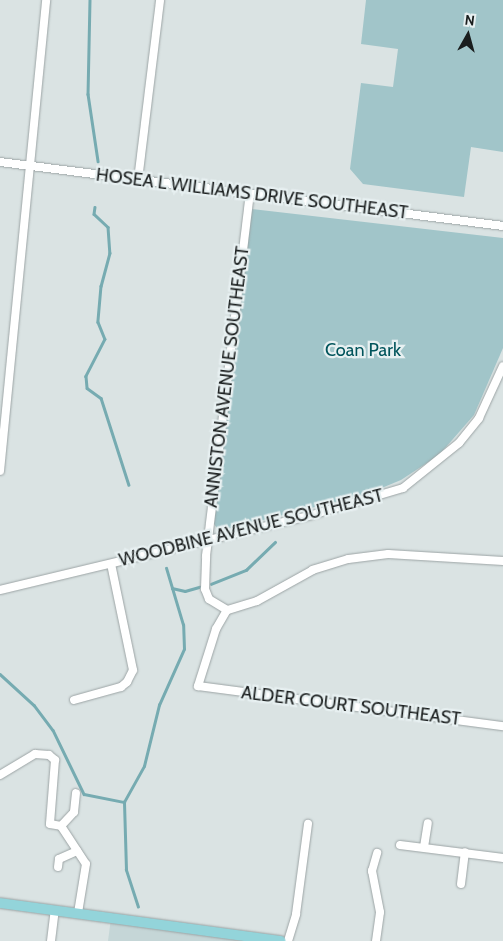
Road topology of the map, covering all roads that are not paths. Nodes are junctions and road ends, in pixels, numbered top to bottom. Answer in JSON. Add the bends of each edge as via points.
{"nodes":[{"id":1,"x":46,"y":0,"type":"edge"},
{"id":2,"x":160,"y":0,"type":"edge"},
{"id":3,"x":0,"y":162,"type":"edge"},
{"id":4,"x":31,"y":166,"type":"junction"},
{"id":5,"x":138,"y":180,"type":"junction"},
{"id":6,"x":250,"y":194,"type":"junction"},
{"id":7,"x":503,"y":226,"type":"edge"},
{"id":8,"x":503,"y":366,"type":"edge"},
{"id":9,"x":0,"y":471,"type":"edge"},
{"id":10,"x":207,"y":539,"type":"junction"},
{"id":11,"x":503,"y":561,"type":"edge"},
{"id":12,"x":112,"y":564,"type":"junction"},
{"id":13,"x":0,"y":590,"type":"edge"},
{"id":14,"x":227,"y":610,"type":"junction"},
{"id":15,"x":74,"y":700,"type":"dead end"},
{"id":16,"x":503,"y":726,"type":"edge"},
{"id":17,"x":0,"y":774,"type":"edge"},
{"id":18,"x":76,"y":793,"type":"dead end"},
{"id":19,"x":428,"y":823,"type":"dead end"},
{"id":20,"x":308,"y":824,"type":"dead end"},
{"id":21,"x":61,"y":826,"type":"junction"},
{"id":22,"x":400,"y":845,"type":"dead end"},
{"id":23,"x":424,"y":847,"type":"junction"},
{"id":24,"x":78,"y":851,"type":"junction"},
{"id":25,"x":465,"y":852,"type":"junction"},
{"id":26,"x":377,"y":853,"type":"dead end"},
{"id":27,"x":503,"y":858,"type":"edge"},
{"id":28,"x":58,"y":867,"type":"dead end"},
{"id":29,"x":461,"y":884,"type":"dead end"},
{"id":30,"x":0,"y":903,"type":"edge"},
{"id":31,"x":55,"y":910,"type":"junction"},
{"id":32,"x":78,"y":913,"type":"junction"},
{"id":33,"x":51,"y":941,"type":"edge"},
{"id":34,"x":280,"y":941,"type":"edge"},
{"id":35,"x":288,"y":941,"type":"edge"},
{"id":36,"x":376,"y":941,"type":"edge"}],
"edges":[{"from":1,"to":4,"type":"street"},
{"from":2,"to":5,"type":"street"},
{"from":3,"to":4,"type":"street","name":"HOSEA L WILLIAMS DRIVE SOUTHEAST"},
{"from":4,"to":5,"type":"street","name":"HOSEA L WILLIAMS DRIVE SOUTHEAST"},
{"from":4,"to":9,"type":"street"},
{"from":5,"to":6,"type":"street","name":"HOSEA L WILLIAMS DRIVE SOUTHEAST"},
{"from":6,"to":7,"type":"street","name":"HOSEA L WILLIAMS DRIVE SOUTHEAST"},
{"from":6,"to":10,"type":"street","name":"ANNISTON AVENUE SOUTHEAST"},
{"from":8,"to":10,"type":"street","name":"WOODBINE AVENUE SOUTHEAST","via":[[483,411],[459,443],[403,488],[312,515]]},
{"from":10,"to":12,"type":"street","name":"WOODBINE AVENUE SOUTHEAST"},
{"from":10,"to":14,"type":"street","name":"ANNISTON AVENUE SOUTHEAST","via":[[205,589],[213,604]]},
{"from":11,"to":14,"type":"street","via":[[423,554],[348,559],[313,570],[257,601]]},
{"from":12,"to":13,"type":"street","name":"WOODBINE AVENUE SOUTHEAST"},
{"from":12,"to":15,"type":"street","via":[[133,670],[127,682],[120,687]]},
{"from":14,"to":16,"type":"street","name":"ALDER COURT SOUTHEAST","via":[[216,628],[198,686]]},
{"from":17,"to":21,"type":"street","via":[[35,754],[49,755],[55,767],[50,824]]},
{"from":18,"to":21,"type":"street","via":[[74,812]]},
{"from":19,"to":23,"type":"street"},
{"from":20,"to":35,"type":"street","via":[[296,914]]},
{"from":21,"to":24,"type":"street"},
{"from":22,"to":23,"type":"street"},
{"from":23,"to":25,"type":"street"},
{"from":24,"to":28,"type":"street","via":[[59,859]]},
{"from":24,"to":32,"type":"street","via":[[86,864]]},
{"from":25,"to":27,"type":"street"},
{"from":25,"to":29,"type":"street"},
{"from":26,"to":36,"type":"street","via":[[372,871],[380,912]]},
{"from":30,"to":31,"type":"main road"},
{"from":31,"to":32,"type":"main road"},
{"from":31,"to":33,"type":"street"},
{"from":32,"to":34,"type":"main road"}]}
